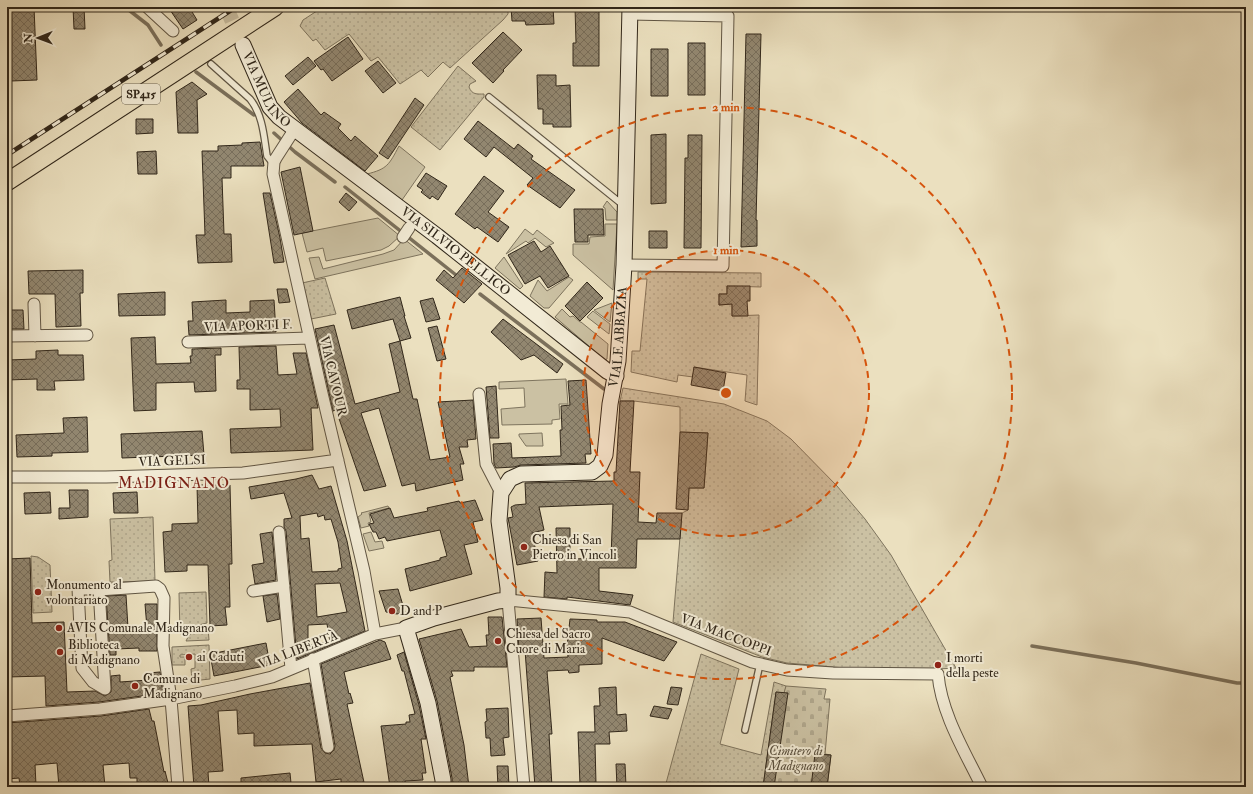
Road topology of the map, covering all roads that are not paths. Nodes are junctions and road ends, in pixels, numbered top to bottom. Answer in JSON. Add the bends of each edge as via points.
{"nodes":[{"id":1,"x":147,"y":7,"type":"edge"},
{"id":2,"x":275,"y":7,"type":"edge"},
{"id":3,"x":630,"y":10,"type":"edge"},
{"id":4,"x":173,"y":31,"type":"dead end"},
{"id":5,"x":243,"y":45,"type":"tunnel mouth"},
{"id":6,"x":211,"y":64,"type":"dead end"},
{"id":7,"x":489,"y":97,"type":"dead end"},
{"id":8,"x":292,"y":133,"type":"junction"},
{"id":9,"x":274,"y":162,"type":"junction"},
{"id":10,"x":7,"y":182,"type":"edge"},
{"id":11,"x":625,"y":207,"type":"junction"},
{"id":12,"x":624,"y":265,"type":"junction"},
{"id":13,"x":34,"y":304,"type":"dead end"},
{"id":14,"x":87,"y":335,"type":"dead end"},
{"id":15,"x":7,"y":336,"type":"edge"},
{"id":16,"x":35,"y":336,"type":"junction"},
{"id":17,"x":309,"y":338,"type":"junction"},
{"id":18,"x":188,"y":342,"type":"dead end"},
{"id":19,"x":616,"y":376,"type":"junction"},
{"id":20,"x":479,"y":394,"type":"dead end"},
{"id":21,"x":338,"y":460,"type":"junction"},
{"id":22,"x":7,"y":477,"type":"edge"},
{"id":23,"x":501,"y":493,"type":"junction"},
{"id":24,"x":279,"y":532,"type":"dead end"},
{"id":25,"x":284,"y":586,"type":"junction"},
{"id":26,"x":99,"y":590,"type":"junction"},
{"id":27,"x":253,"y":591,"type":"dead end"},
{"id":28,"x":508,"y":600,"type":"junction"},
{"id":29,"x":406,"y":628,"type":"junction"},
{"id":30,"x":375,"y":634,"type":"junction"},
{"id":31,"x":313,"y":659,"type":"junction"},
{"id":32,"x":760,"y":664,"type":"junction"},
{"id":33,"x":291,"y":669,"type":"junction"},
{"id":34,"x":105,"y":689,"type":"junction"},
{"id":35,"x":170,"y":699,"type":"junction"},
{"id":36,"x":100,"y":709,"type":"junction"},
{"id":37,"x":7,"y":716,"type":"edge"},
{"id":38,"x":745,"y":730,"type":"dead end"},
{"id":39,"x":328,"y":747,"type":"dead end"},
{"id":40,"x":178,"y":787,"type":"edge"},
{"id":41,"x":443,"y":787,"type":"edge"},
{"id":42,"x":524,"y":787,"type":"edge"},
{"id":43,"x":982,"y":787,"type":"edge"}],
"edges":[{"from":1,"to":4,"type":"street"},
{"from":2,"to":10,"type":"main road","number":"SP415"},
{"from":3,"to":11,"type":"street","name":"VIALE ABBAZIA"},
{"from":3,"to":12,"type":"street","via":[[728,16],[723,266]]},
{"from":5,"to":8,"type":"street","name":"VIA MULINO","via":[[270,107]]},
{"from":6,"to":9,"type":"lane","via":[[255,105],[260,117],[267,156]]},
{"from":7,"to":11,"type":"lane"},
{"from":8,"to":9,"type":"street"},
{"from":8,"to":19,"type":"street","name":"VIA SILVIO PELLICO","via":[[437,236]]},
{"from":9,"to":17,"type":"street","name":"VIA CAVOUR","via":[[273,174]]},
{"from":11,"to":12,"type":"street","name":"VIALE ABBAZIA"},
{"from":12,"to":19,"type":"street","name":"VIALE ABBAZIA"},
{"from":13,"to":16,"type":"street"},
{"from":14,"to":16,"type":"street"},
{"from":15,"to":16,"type":"street"},
{"from":17,"to":18,"type":"street","name":"VIA APORTI F."},
{"from":17,"to":21,"type":"street","name":"VIA CAVOUR"},
{"from":19,"to":23,"type":"street","name":"VIALE ABBAZIA","via":[[610,404],[605,455],[600,466],[592,472],[521,474],[510,479]]},
{"from":20,"to":23,"type":"street","via":[[486,464]]},
{"from":21,"to":22,"type":"street","name":"VIA GELSI","via":[[242,473]]},
{"from":21,"to":30,"type":"street","name":"VIA CAVOUR","via":[[364,571]]},
{"from":23,"to":28,"type":"street","via":[[499,521]]},
{"from":24,"to":25,"type":"street"},
{"from":25,"to":27,"type":"street"},
{"from":25,"to":33,"type":"street"},
{"from":26,"to":34,"type":"street"},
{"from":26,"to":34,"type":"street","via":[[78,589],[82,668],[93,682]]},
{"from":26,"to":35,"type":"street","via":[[156,586],[160,590],[164,598],[163,646]]},
{"from":28,"to":29,"type":"street","via":[[434,618]]},
{"from":28,"to":32,"type":"street","name":"VIA MACCOPPI","via":[[630,612]]},
{"from":28,"to":42,"type":"street"},
{"from":29,"to":30,"type":"street","name":"VIA LIBERTÀ"},
{"from":29,"to":41,"type":"street","via":[[428,703]]},
{"from":30,"to":31,"type":"street","name":"VIA LIBERTÀ"},
{"from":31,"to":33,"type":"street","name":"VIA LIBERTÀ"},
{"from":31,"to":39,"type":"street"},
{"from":32,"to":38,"type":"lane"},
{"from":32,"to":43,"type":"street","name":"VIA MACCOPPI","via":[[787,670],[833,673],[938,674],[946,711]]},
{"from":33,"to":35,"type":"street","name":"VIA LIBERTÀ","via":[[272,677]]},
{"from":34,"to":36,"type":"street"},
{"from":35,"to":36,"type":"street","name":"VIA LIBERTÀ"},
{"from":35,"to":40,"type":"street"},
{"from":36,"to":37,"type":"street","name":"VIA LIBERTÀ"}]}
